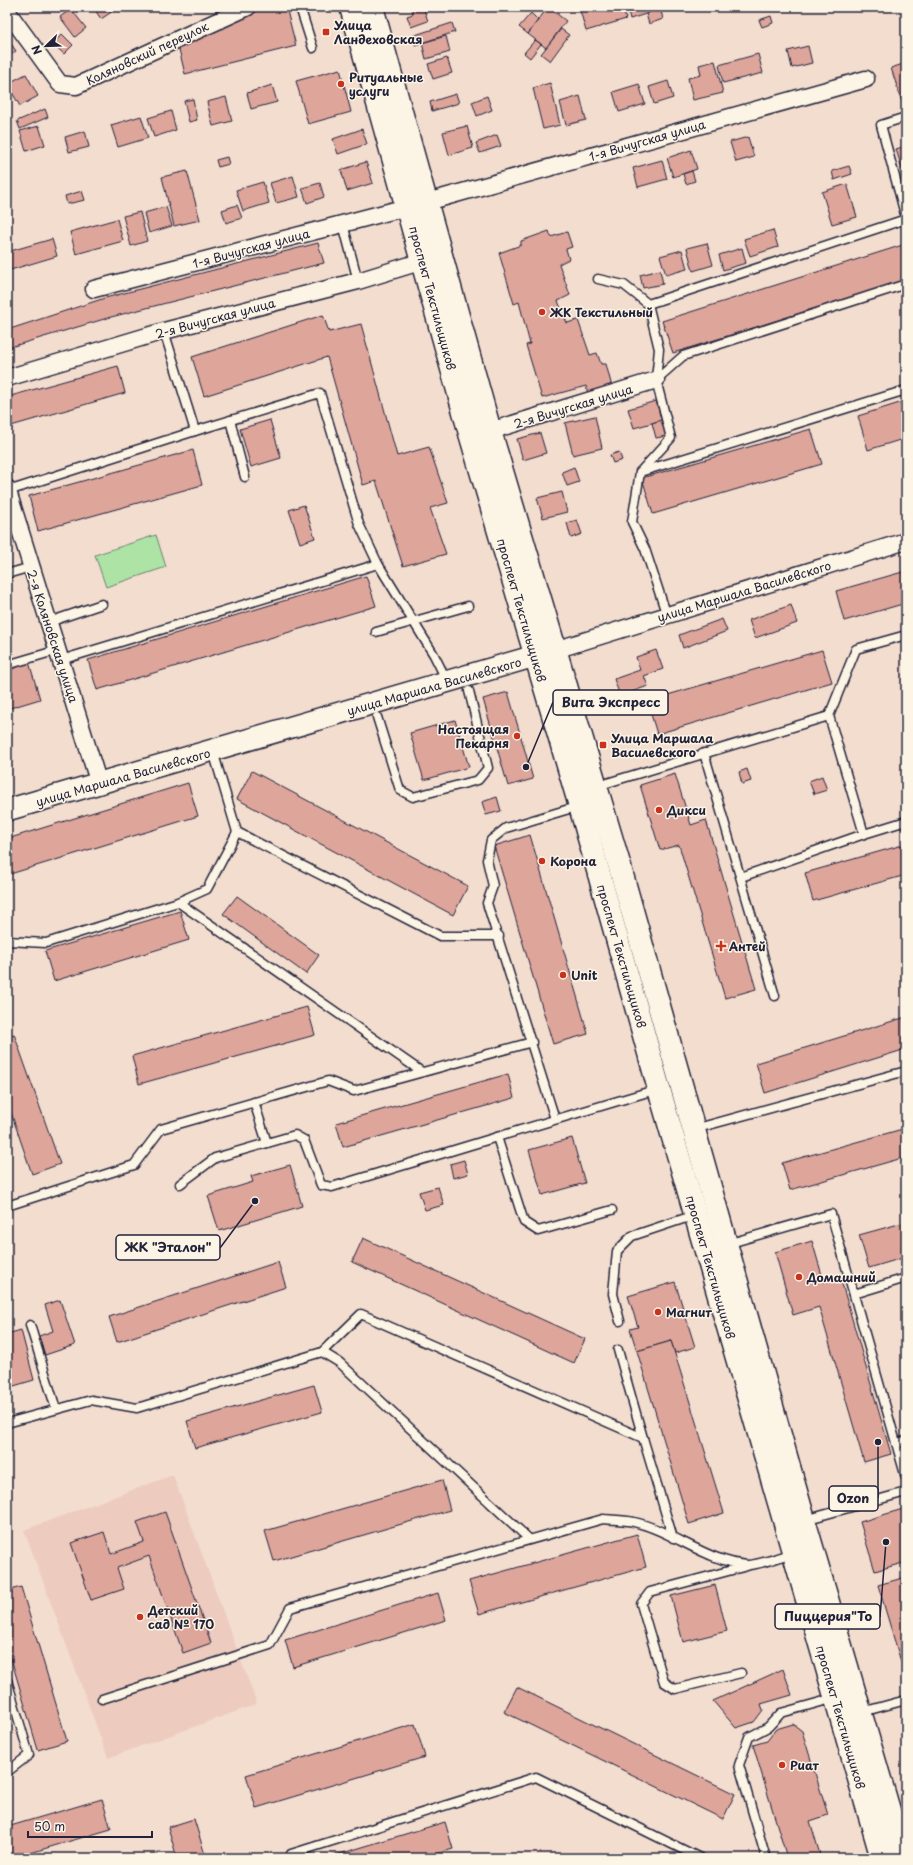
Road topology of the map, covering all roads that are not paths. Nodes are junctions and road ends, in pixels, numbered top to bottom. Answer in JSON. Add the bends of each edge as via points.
{"nodes":[{"id":1,"x":248,"y":7,"type":"edge"},
{"id":2,"x":300,"y":7,"type":"edge"},
{"id":3,"x":351,"y":7,"type":"edge"},
{"id":4,"x":372,"y":7,"type":"edge"},
{"id":5,"x":7,"y":11,"type":"edge"},
{"id":6,"x":313,"y":48,"type":"dead end"},
{"id":7,"x":866,"y":79,"type":"dead end"},
{"id":8,"x":906,"y":117,"type":"edge"},
{"id":9,"x":417,"y":204,"type":"junction"},
{"id":10,"x":906,"y":218,"type":"edge"},
{"id":11,"x":343,"y":224,"type":"junction"},
{"id":12,"x":423,"y":261,"type":"junction"},
{"id":13,"x":598,"y":279,"type":"dead end"},
{"id":14,"x":358,"y":281,"type":"junction"},
{"id":15,"x":906,"y":284,"type":"edge"},
{"id":16,"x":94,"y":289,"type":"dead end"},
{"id":17,"x":648,"y":304,"type":"junction"},
{"id":18,"x":164,"y":331,"type":"junction"},
{"id":19,"x":7,"y":378,"type":"edge"},
{"id":20,"x":656,"y":380,"type":"junction"},
{"id":21,"x":906,"y":390,"type":"edge"},
{"id":22,"x":230,"y":420,"type":"junction"},
{"id":23,"x":195,"y":431,"type":"junction"},
{"id":24,"x":490,"y":431,"type":"junction"},
{"id":25,"x":640,"y":472,"type":"junction"},
{"id":26,"x":245,"y":477,"type":"dead end"},
{"id":27,"x":7,"y":490,"type":"edge"},
{"id":28,"x":906,"y":541,"type":"edge"},
{"id":29,"x":378,"y":564,"type":"junction"},
{"id":30,"x":31,"y":567,"type":"junction"},
{"id":31,"x":7,"y":574,"type":"edge"},
{"id":32,"x":102,"y":604,"type":"dead end"},
{"id":33,"x":468,"y":606,"type":"dead end"},
{"id":34,"x":667,"y":616,"type":"junction"},
{"id":35,"x":413,"y":620,"type":"junction"},
{"id":36,"x":49,"y":622,"type":"junction"},
{"id":37,"x":376,"y":632,"type":"dead end"},
{"id":38,"x":906,"y":635,"type":"edge"},
{"id":39,"x":545,"y":653,"type":"junction"},
{"id":40,"x":60,"y":655,"type":"junction"},
{"id":41,"x":7,"y":665,"type":"edge"},
{"id":42,"x":447,"y":682,"type":"junction"},
{"id":43,"x":469,"y":691,"type":"dead end"},
{"id":44,"x":829,"y":716,"type":"junction"},
{"id":45,"x":377,"y":717,"type":"dead end"},
{"id":46,"x":213,"y":751,"type":"junction"},
{"id":47,"x":704,"y":753,"type":"junction"},
{"id":48,"x":99,"y":784,"type":"junction"},
{"id":49,"x":596,"y":786,"type":"junction"},
{"id":50,"x":580,"y":806,"type":"junction"},
{"id":51,"x":7,"y":810,"type":"edge"},
{"id":52,"x":906,"y":821,"type":"edge"},
{"id":53,"x":237,"y":832,"type":"junction"},
{"id":54,"x":864,"y":834,"type":"junction"},
{"id":55,"x":741,"y":877,"type":"junction"},
{"id":56,"x":178,"y":902,"type":"junction"},
{"id":57,"x":499,"y":936,"type":"junction"},
{"id":58,"x":7,"y":941,"type":"edge"},
{"id":59,"x":775,"y":996,"type":"dead end"},
{"id":60,"x":532,"y":1042,"type":"junction"},
{"id":61,"x":906,"y":1071,"type":"edge"},
{"id":62,"x":422,"y":1072,"type":"junction"},
{"id":63,"x":659,"y":1089,"type":"junction"},
{"id":64,"x":254,"y":1102,"type":"junction"},
{"id":65,"x":555,"y":1119,"type":"junction"},
{"id":66,"x":694,"y":1130,"type":"junction"},
{"id":67,"x":497,"y":1137,"type":"junction"},
{"id":68,"x":267,"y":1143,"type":"junction"},
{"id":69,"x":180,"y":1184,"type":"dead end"},
{"id":70,"x":7,"y":1206,"type":"edge"},
{"id":71,"x":612,"y":1210,"type":"dead end"},
{"id":72,"x":696,"y":1215,"type":"junction"},
{"id":73,"x":727,"y":1244,"type":"junction"},
{"id":74,"x":906,"y":1278,"type":"edge"},
{"id":75,"x":854,"y":1294,"type":"junction"},
{"id":76,"x":620,"y":1321,"type":"dead end"},
{"id":77,"x":30,"y":1325,"type":"dead end"},
{"id":78,"x":618,"y":1350,"type":"dead end"},
{"id":79,"x":322,"y":1352,"type":"junction"},
{"id":80,"x":56,"y":1409,"type":"junction"},
{"id":81,"x":7,"y":1423,"type":"edge"},
{"id":82,"x":643,"y":1438,"type":"junction"},
{"id":83,"x":906,"y":1440,"type":"edge"},
{"id":84,"x":896,"y":1443,"type":"junction"},
{"id":85,"x":906,"y":1478,"type":"edge"},
{"id":86,"x":906,"y":1492,"type":"edge"},
{"id":87,"x":804,"y":1520,"type":"junction"},
{"id":88,"x":673,"y":1538,"type":"junction"},
{"id":89,"x":529,"y":1539,"type":"junction"},
{"id":90,"x":793,"y":1552,"type":"junction"},
{"id":91,"x":750,"y":1565,"type":"junction"},
{"id":92,"x":740,"y":1673,"type":"dead end"},
{"id":93,"x":7,"y":1680,"type":"edge"},
{"id":94,"x":836,"y":1698,"type":"junction"},
{"id":95,"x":102,"y":1699,"type":"dead end"},
{"id":96,"x":906,"y":1700,"type":"edge"},
{"id":97,"x":861,"y":1712,"type":"junction"},
{"id":98,"x":7,"y":1772,"type":"edge"},
{"id":99,"x":293,"y":1858,"type":"edge"},
{"id":100,"x":700,"y":1858,"type":"edge"},
{"id":101,"x":766,"y":1858,"type":"edge"},
{"id":102,"x":882,"y":1858,"type":"edge"},
{"id":103,"x":903,"y":1858,"type":"edge"}],
"edges":[{"from":1,"to":5,"type":"street","name":"Коляновский переулок","via":[[76,86],[60,84]]},
{"from":2,"to":6,"type":"lane"},
{"from":3,"to":9,"type":"main road","name":"проспект Текстильщиков"},
{"from":4,"to":9,"type":"main road","name":"проспект Текстильщиков"},
{"from":7,"to":9,"type":"street","name":"1-я Вичугская улица"},
{"from":8,"to":10,"type":"lane","via":[[880,125]]},
{"from":9,"to":11,"type":"street","name":"1-я Вичугская улица"},
{"from":9,"to":12,"type":"main road","name":"проспект Текстильщиков"},
{"from":9,"to":24,"type":"main road","name":"проспект Текстильщиков"},
{"from":10,"to":17,"type":"lane"},
{"from":11,"to":14,"type":"lane"},
{"from":11,"to":16,"type":"street","name":"1-я Вичугская улица"},
{"from":12,"to":14,"type":"street","name":"2-я Вичугская улица"},
{"from":12,"to":39,"type":"main road","name":"проспект Текстильщиков","via":[[471,437]]},
{"from":13,"to":17,"type":"lane","via":[[624,285]]},
{"from":14,"to":18,"type":"street","name":"2-я Вичугская улица"},
{"from":15,"to":20,"type":"lane","via":[[683,356]]},
{"from":17,"to":20,"type":"lane","via":[[659,349]]},
{"from":18,"to":19,"type":"street","name":"2-я Вичугская улица"},
{"from":18,"to":23,"type":"lane"},
{"from":20,"to":24,"type":"street","name":"2-я Вичугская улица"},
{"from":20,"to":25,"type":"lane","via":[[671,438]]},
{"from":21,"to":25,"type":"lane"},
{"from":22,"to":23,"type":"lane"},
{"from":22,"to":26,"type":"lane"},
{"from":22,"to":29,"type":"lane","via":[[320,393],[359,524]]},
{"from":23,"to":27,"type":"lane"},
{"from":24,"to":39,"type":"main road","name":"проспект Текстильщиков"},
{"from":25,"to":34,"type":"lane","via":[[632,522],[645,549]]},
{"from":27,"to":30,"type":"street","name":"2-я Коляновская улица"},
{"from":28,"to":34,"type":"street","name":"улица Маршала Василевского"},
{"from":29,"to":35,"type":"lane"},
{"from":29,"to":40,"type":"lane"},
{"from":30,"to":31,"type":"lane"},
{"from":30,"to":36,"type":"street","name":"2-я Коляновская улица"},
{"from":32,"to":36,"type":"lane"},
{"from":33,"to":35,"type":"lane"},
{"from":34,"to":39,"type":"street","name":"улица Маршала Василевского"},
{"from":35,"to":37,"type":"lane"},
{"from":35,"to":42,"type":"lane"},
{"from":36,"to":40,"type":"street","name":"2-я Коляновская улица"},
{"from":38,"to":44,"type":"lane","via":[[856,649]]},
{"from":39,"to":42,"type":"street","name":"улица Маршала Василевского"},
{"from":39,"to":49,"type":"main road","name":"проспект Текстильщиков"},
{"from":39,"to":50,"type":"main road","name":"проспект Текстильщиков"},
{"from":40,"to":41,"type":"lane"},
{"from":40,"to":48,"type":"street","name":"2-я Коляновская улица"},
{"from":42,"to":46,"type":"street","name":"улица Маршала Василевского"},
{"from":43,"to":45,"type":"lane","via":[[488,768],[478,780],[413,797],[400,790]]},
{"from":44,"to":47,"type":"lane"},
{"from":44,"to":54,"type":"lane"},
{"from":46,"to":48,"type":"street","name":"улица Маршала Василевского"},
{"from":46,"to":53,"type":"lane"},
{"from":47,"to":49,"type":"lane"},
{"from":47,"to":55,"type":"lane"},
{"from":48,"to":51,"type":"street","name":"улица Маршала Василевского"},
{"from":49,"to":66,"type":"main road","name":"проспект Текстильщиков"},
{"from":50,"to":57,"type":"lane","via":[[506,828],[491,840],[487,860],[493,886],[487,903]]},
{"from":50,"to":63,"type":"main road","name":"проспект Текстильщиков"},
{"from":52,"to":54,"type":"lane"},
{"from":53,"to":56,"type":"lane","via":[[207,889]]},
{"from":53,"to":57,"type":"lane","via":[[440,936]]},
{"from":54,"to":55,"type":"lane"},
{"from":55,"to":59,"type":"lane"},
{"from":56,"to":58,"type":"lane","via":[[46,943]]},
{"from":56,"to":62,"type":"lane"},
{"from":57,"to":60,"type":"lane"},
{"from":60,"to":62,"type":"lane"},
{"from":60,"to":65,"type":"lane"},
{"from":61,"to":66,"type":"lane"},
{"from":62,"to":64,"type":"lane","via":[[354,1091],[328,1081]]},
{"from":63,"to":65,"type":"lane"},
{"from":63,"to":72,"type":"main road","name":"проспект Текстильщиков"},
{"from":64,"to":68,"type":"lane"},
{"from":64,"to":70,"type":"lane","via":[[161,1129],[134,1165]]},
{"from":65,"to":67,"type":"lane"},
{"from":66,"to":73,"type":"main road","name":"проспект Текстильщиков"},
{"from":67,"to":68,"type":"lane","via":[[332,1187],[320,1185],[304,1140],[295,1135]]},
{"from":67,"to":71,"type":"lane","via":[[524,1222],[538,1230]]},
{"from":68,"to":69,"type":"lane","via":[[215,1158]]},
{"from":72,"to":76,"type":"lane","via":[[632,1236],[617,1251],[613,1294]]},
{"from":72,"to":90,"type":"main road","name":"проспект Текстильщиков"},
{"from":73,"to":75,"type":"lane","via":[[831,1214]]},
{"from":73,"to":87,"type":"main road","name":"проспект Текстильщиков"},
{"from":74,"to":75,"type":"lane"},
{"from":75,"to":84,"type":"lane"},
{"from":77,"to":80,"type":"lane"},
{"from":78,"to":82,"type":"lane"},
{"from":79,"to":80,"type":"lane","via":[[137,1408],[91,1400]]},
{"from":79,"to":82,"type":"lane","via":[[361,1314]]},
{"from":79,"to":89,"type":"lane","via":[[340,1363]]},
{"from":80,"to":81,"type":"lane"},
{"from":82,"to":88,"type":"lane"},
{"from":83,"to":84,"type":"lane"},
{"from":84,"to":85,"type":"lane"},
{"from":86,"to":87,"type":"lane"},
{"from":87,"to":97,"type":"main road","name":"проспект Текстильщиков"},
{"from":88,"to":89,"type":"lane","via":[[634,1522],[603,1519]]},
{"from":88,"to":91,"type":"lane","via":[[700,1551]]},
{"from":89,"to":95,"type":"lane","via":[[290,1608],[270,1645]]},
{"from":90,"to":91,"type":"lane"},
{"from":90,"to":94,"type":"main road","name":"проспект Текстильщиков"},
{"from":91,"to":92,"type":"lane","via":[[650,1592],[641,1604],[664,1682],[675,1689]]},
{"from":93,"to":98,"type":"lane","via":[[29,1755]]},
{"from":94,"to":101,"type":"lane","via":[[781,1713],[768,1728],[749,1737],[739,1765]]},
{"from":94,"to":102,"type":"main road","name":"проспект Текстильщиков"},
{"from":96,"to":97,"type":"lane"},
{"from":97,"to":103,"type":"main road","name":"проспект Текстильщиков"},
{"from":99,"to":100,"type":"lane","via":[[291,1854],[536,1777]]}]}
